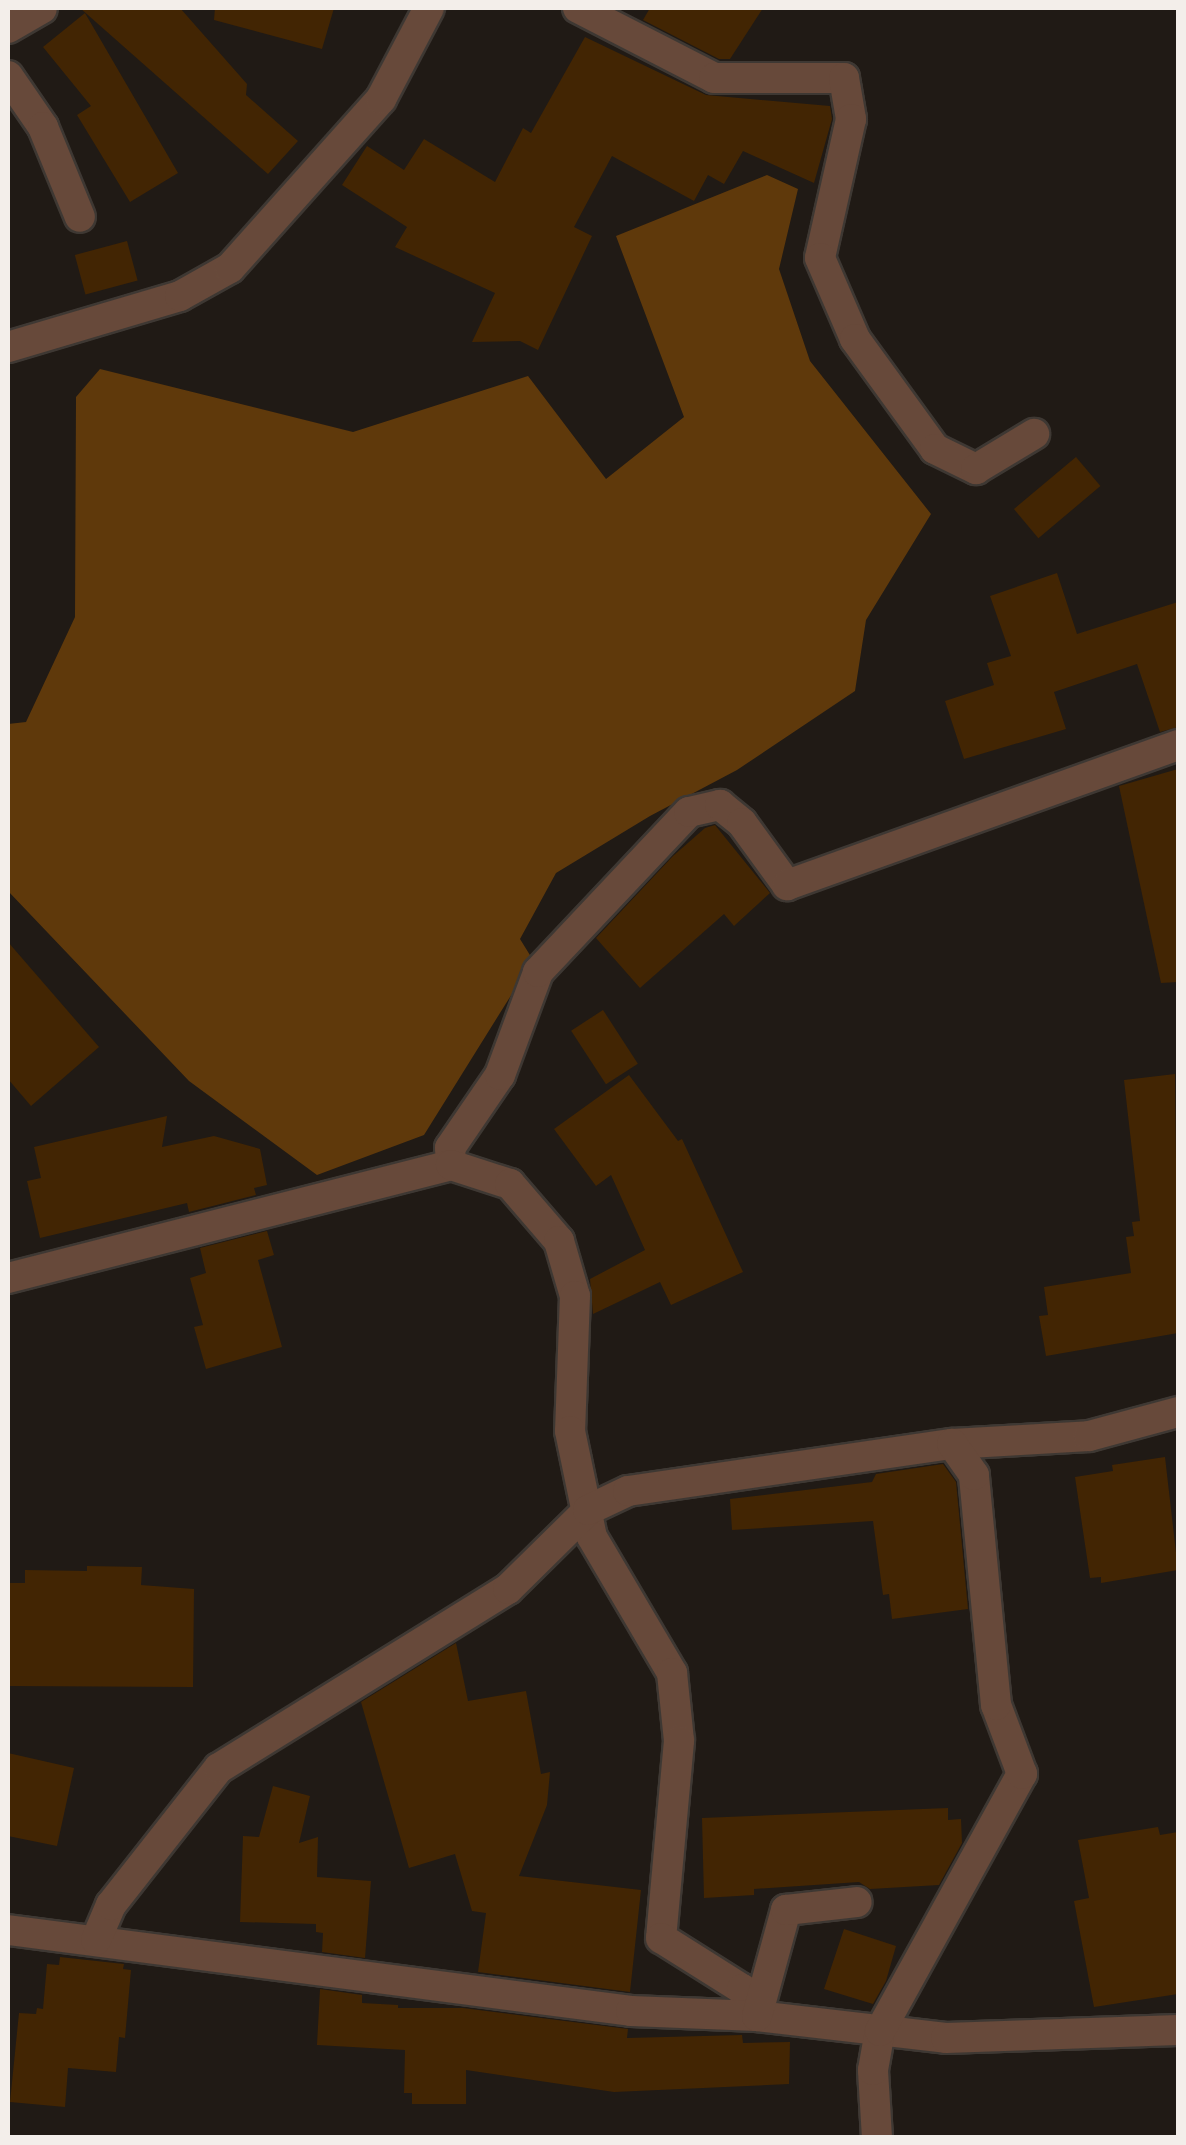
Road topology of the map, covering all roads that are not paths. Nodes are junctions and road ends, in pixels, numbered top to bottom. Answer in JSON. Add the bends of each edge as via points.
{"nodes":[{"id":1,"x":42,"y":8,"type":"edge"},
{"id":2,"x":429,"y":8,"type":"edge"},
{"id":3,"x":592,"y":10,"type":"edge"},
{"id":4,"x":8,"y":28,"type":"edge"},
{"id":5,"x":8,"y":76,"type":"edge"},
{"id":6,"x":80,"y":217,"type":"dead end"},
{"id":7,"x":8,"y":346,"type":"edge"},
{"id":8,"x":1034,"y":434,"type":"dead end"},
{"id":9,"x":1178,"y":746,"type":"edge"},
{"id":10,"x":451,"y":1165,"type":"junction"},
{"id":11,"x":8,"y":1278,"type":"edge"},
{"id":12,"x":1178,"y":1412,"type":"edge"},
{"id":13,"x":952,"y":1444,"type":"junction"},
{"id":14,"x":588,"y":1510,"type":"junction"},
{"id":15,"x":857,"y":1902,"type":"dead end"},
{"id":16,"x":8,"y":1930,"type":"edge"},
{"id":17,"x":96,"y":1940,"type":"junction"},
{"id":18,"x":757,"y":2016,"type":"junction"},
{"id":19,"x":1178,"y":2030,"type":"edge"},
{"id":20,"x":880,"y":2031,"type":"junction"},
{"id":21,"x":877,"y":2138,"type":"edge"}],
"edges":[{"from":1,"to":4,"type":"street"},
{"from":2,"to":7,"type":"street","via":[[380,99],[230,268],[180,296]]},
{"from":3,"to":8,"type":"street","via":[[714,78],[844,78],[850,119],[820,258],[855,339],[935,449],[976,469]]},
{"from":5,"to":6,"type":"street","via":[[43,127]]},
{"from":9,"to":10,"type":"street","via":[[787,885],[742,823],[720,805],[689,812],[538,972],[500,1075],[450,1148]]},
{"from":10,"to":11,"type":"street"},
{"from":10,"to":14,"type":"street","via":[[510,1184],[559,1241],[575,1296],[570,1431]]},
{"from":12,"to":13,"type":"street","via":[[1089,1436]]},
{"from":13,"to":14,"type":"street","via":[[628,1491]]},
{"from":13,"to":20,"type":"street","via":[[974,1475],[996,1704],[1022,1774]]},
{"from":14,"to":17,"type":"street","via":[[508,1589],[219,1768],[111,1905]]},
{"from":14,"to":18,"type":"street","via":[[592,1537],[672,1673],[679,1741],[661,1938],[742,1989]]},
{"from":15,"to":18,"type":"street","via":[[786,1910]]},
{"from":16,"to":17,"type":"street"},
{"from":17,"to":18,"type":"street","via":[[631,2011]]},
{"from":18,"to":20,"type":"street"},
{"from":19,"to":20,"type":"street","via":[[946,2038]]},
{"from":20,"to":21,"type":"street","via":[[873,2070]]}]}
